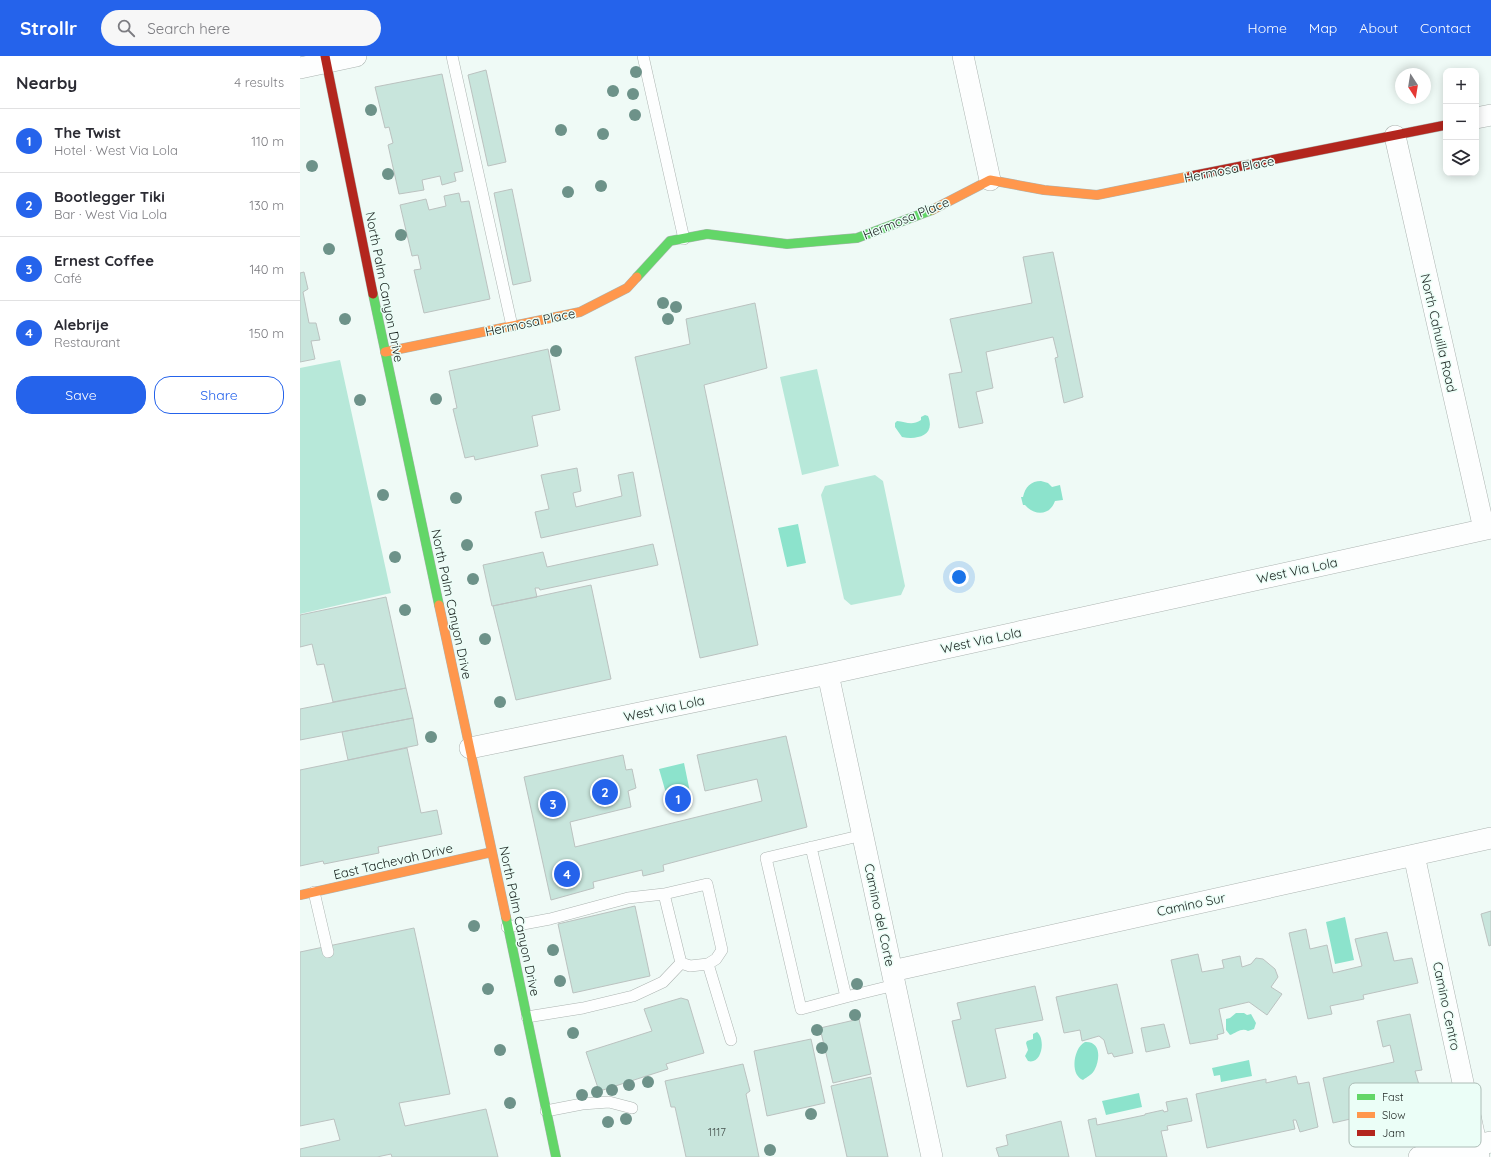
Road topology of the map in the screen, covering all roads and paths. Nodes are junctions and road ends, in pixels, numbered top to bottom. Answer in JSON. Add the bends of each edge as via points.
{"nodes":[{"id":1,"x":356,"y":56,"type":"edge"},
{"id":2,"x":452,"y":56,"type":"edge"},
{"id":3,"x":643,"y":56,"type":"edge"},
{"id":4,"x":963,"y":56,"type":"edge"},
{"id":5,"x":326,"y":59,"type":"edge"},
{"id":6,"x":300,"y":68,"type":"edge"},
{"id":7,"x":1491,"y":114,"type":"edge"},
{"id":8,"x":1479,"y":117,"type":"edge"},
{"id":9,"x":1443,"y":126,"type":"edge"},
{"id":10,"x":1395,"y":136,"type":"junction"},
{"id":11,"x":990,"y":180,"type":"junction"},
{"id":12,"x":684,"y":239,"type":"junction"},
{"id":13,"x":512,"y":326,"type":"junction"},
{"id":14,"x":384,"y":352,"type":"junction"},
{"id":15,"x":1487,"y":528,"type":"edge"},
{"id":16,"x":828,"y":674,"type":"junction"},
{"id":17,"x":470,"y":748,"type":"junction"},
{"id":18,"x":863,"y":835,"type":"junction"},
{"id":19,"x":1491,"y":838,"type":"edge"},
{"id":20,"x":811,"y":847,"type":"junction"},
{"id":21,"x":492,"y":852,"type":"junction"},
{"id":22,"x":1414,"y":855,"type":"junction"},
{"id":23,"x":314,"y":892,"type":"junction"},
{"id":24,"x":664,"y":894,"type":"junction"},
{"id":25,"x":300,"y":895,"type":"edge"},
{"id":26,"x":508,"y":926,"type":"junction"},
{"id":27,"x":328,"y":952,"type":"dead end"},
{"id":28,"x":681,"y":963,"type":"junction"},
{"id":29,"x":708,"y":964,"type":"junction"},
{"id":30,"x":893,"y":978,"type":"junction"},
{"id":31,"x":846,"y":997,"type":"junction"},
{"id":32,"x":527,"y":1017,"type":"junction"},
{"id":33,"x":731,"y":1040,"type":"dead end"},
{"id":34,"x":1467,"y":1083,"type":"edge"},
{"id":35,"x":632,"y":1108,"type":"dead end"},
{"id":36,"x":546,"y":1111,"type":"junction"},
{"id":37,"x":1482,"y":1148,"type":"edge"},
{"id":38,"x":556,"y":1157,"type":"edge"},
{"id":39,"x":932,"y":1157,"type":"edge"},
{"id":40,"x":1419,"y":1157,"type":"edge"}],
"edges":[{"from":1,"to":5,"type":"street"},
{"from":2,"to":13,"type":"lane"},
{"from":3,"to":12,"type":"lane"},
{"from":4,"to":11,"type":"street"},
{"from":5,"to":6,"type":"street"},
{"from":5,"to":14,"type":"street","name":"North Palm Canyon Drive"},
{"from":7,"to":8,"type":"street"},
{"from":9,"to":10,"type":"street","name":"Hermosa Place"},
{"from":10,"to":11,"type":"street","name":"Hermosa Place","via":[[1097,195],[1044,190]]},
{"from":10,"to":15,"type":"street","name":"North Cahuilla Road"},
{"from":11,"to":12,"type":"street","name":"Hermosa Place","via":[[931,210],[857,238],[787,244],[707,234]]},
{"from":12,"to":13,"type":"street","name":"Hermosa Place","via":[[670,241],[627,288],[580,312]]},
{"from":13,"to":14,"type":"street","name":"Hermosa Place"},
{"from":14,"to":17,"type":"street","name":"North Palm Canyon Drive"},
{"from":15,"to":16,"type":"street","name":"West Via Lola"},
{"from":16,"to":17,"type":"street","name":"West Via Lola"},
{"from":16,"to":18,"type":"street","name":"Camino del Corte"},
{"from":17,"to":21,"type":"street","name":"North Palm Canyon Drive"},
{"from":18,"to":20,"type":"lane"},
{"from":18,"to":30,"type":"street","name":"Camino del Corte"},
{"from":19,"to":22,"type":"street","name":"Camino Sur"},
{"from":20,"to":31,"type":"lane"},
{"from":20,"to":31,"type":"lane","via":[[766,858],[801,1009]]},
{"from":21,"to":23,"type":"street","name":"East Tachevah Drive"},
{"from":21,"to":26,"type":"street","name":"North Palm Canyon Drive"},
{"from":22,"to":30,"type":"street","name":"Camino Sur"},
{"from":22,"to":34,"type":"street","name":"Camino Centro"},
{"from":23,"to":25,"type":"street","name":"East Tachevah Drive"},
{"from":23,"to":27,"type":"lane"},
{"from":24,"to":26,"type":"lane","via":[[628,898],[550,919]]},
{"from":24,"to":28,"type":"lane"},
{"from":24,"to":29,"type":"lane","via":[[707,884],[722,950],[716,959]]},
{"from":26,"to":32,"type":"street","name":"North Palm Canyon Drive"},
{"from":28,"to":29,"type":"lane","via":[[690,966]]},
{"from":28,"to":32,"type":"lane","via":[[663,982],[633,996],[584,1008]]},
{"from":29,"to":33,"type":"lane"},
{"from":30,"to":31,"type":"lane"},
{"from":30,"to":39,"type":"street","name":"Camino del Corte"},
{"from":32,"to":36,"type":"street","name":"North Palm Canyon Drive"},
{"from":35,"to":36,"type":"lane","via":[[609,1102]]},
{"from":36,"to":38,"type":"street","name":"North Palm Canyon Drive"},
{"from":37,"to":40,"type":"street"}]}
